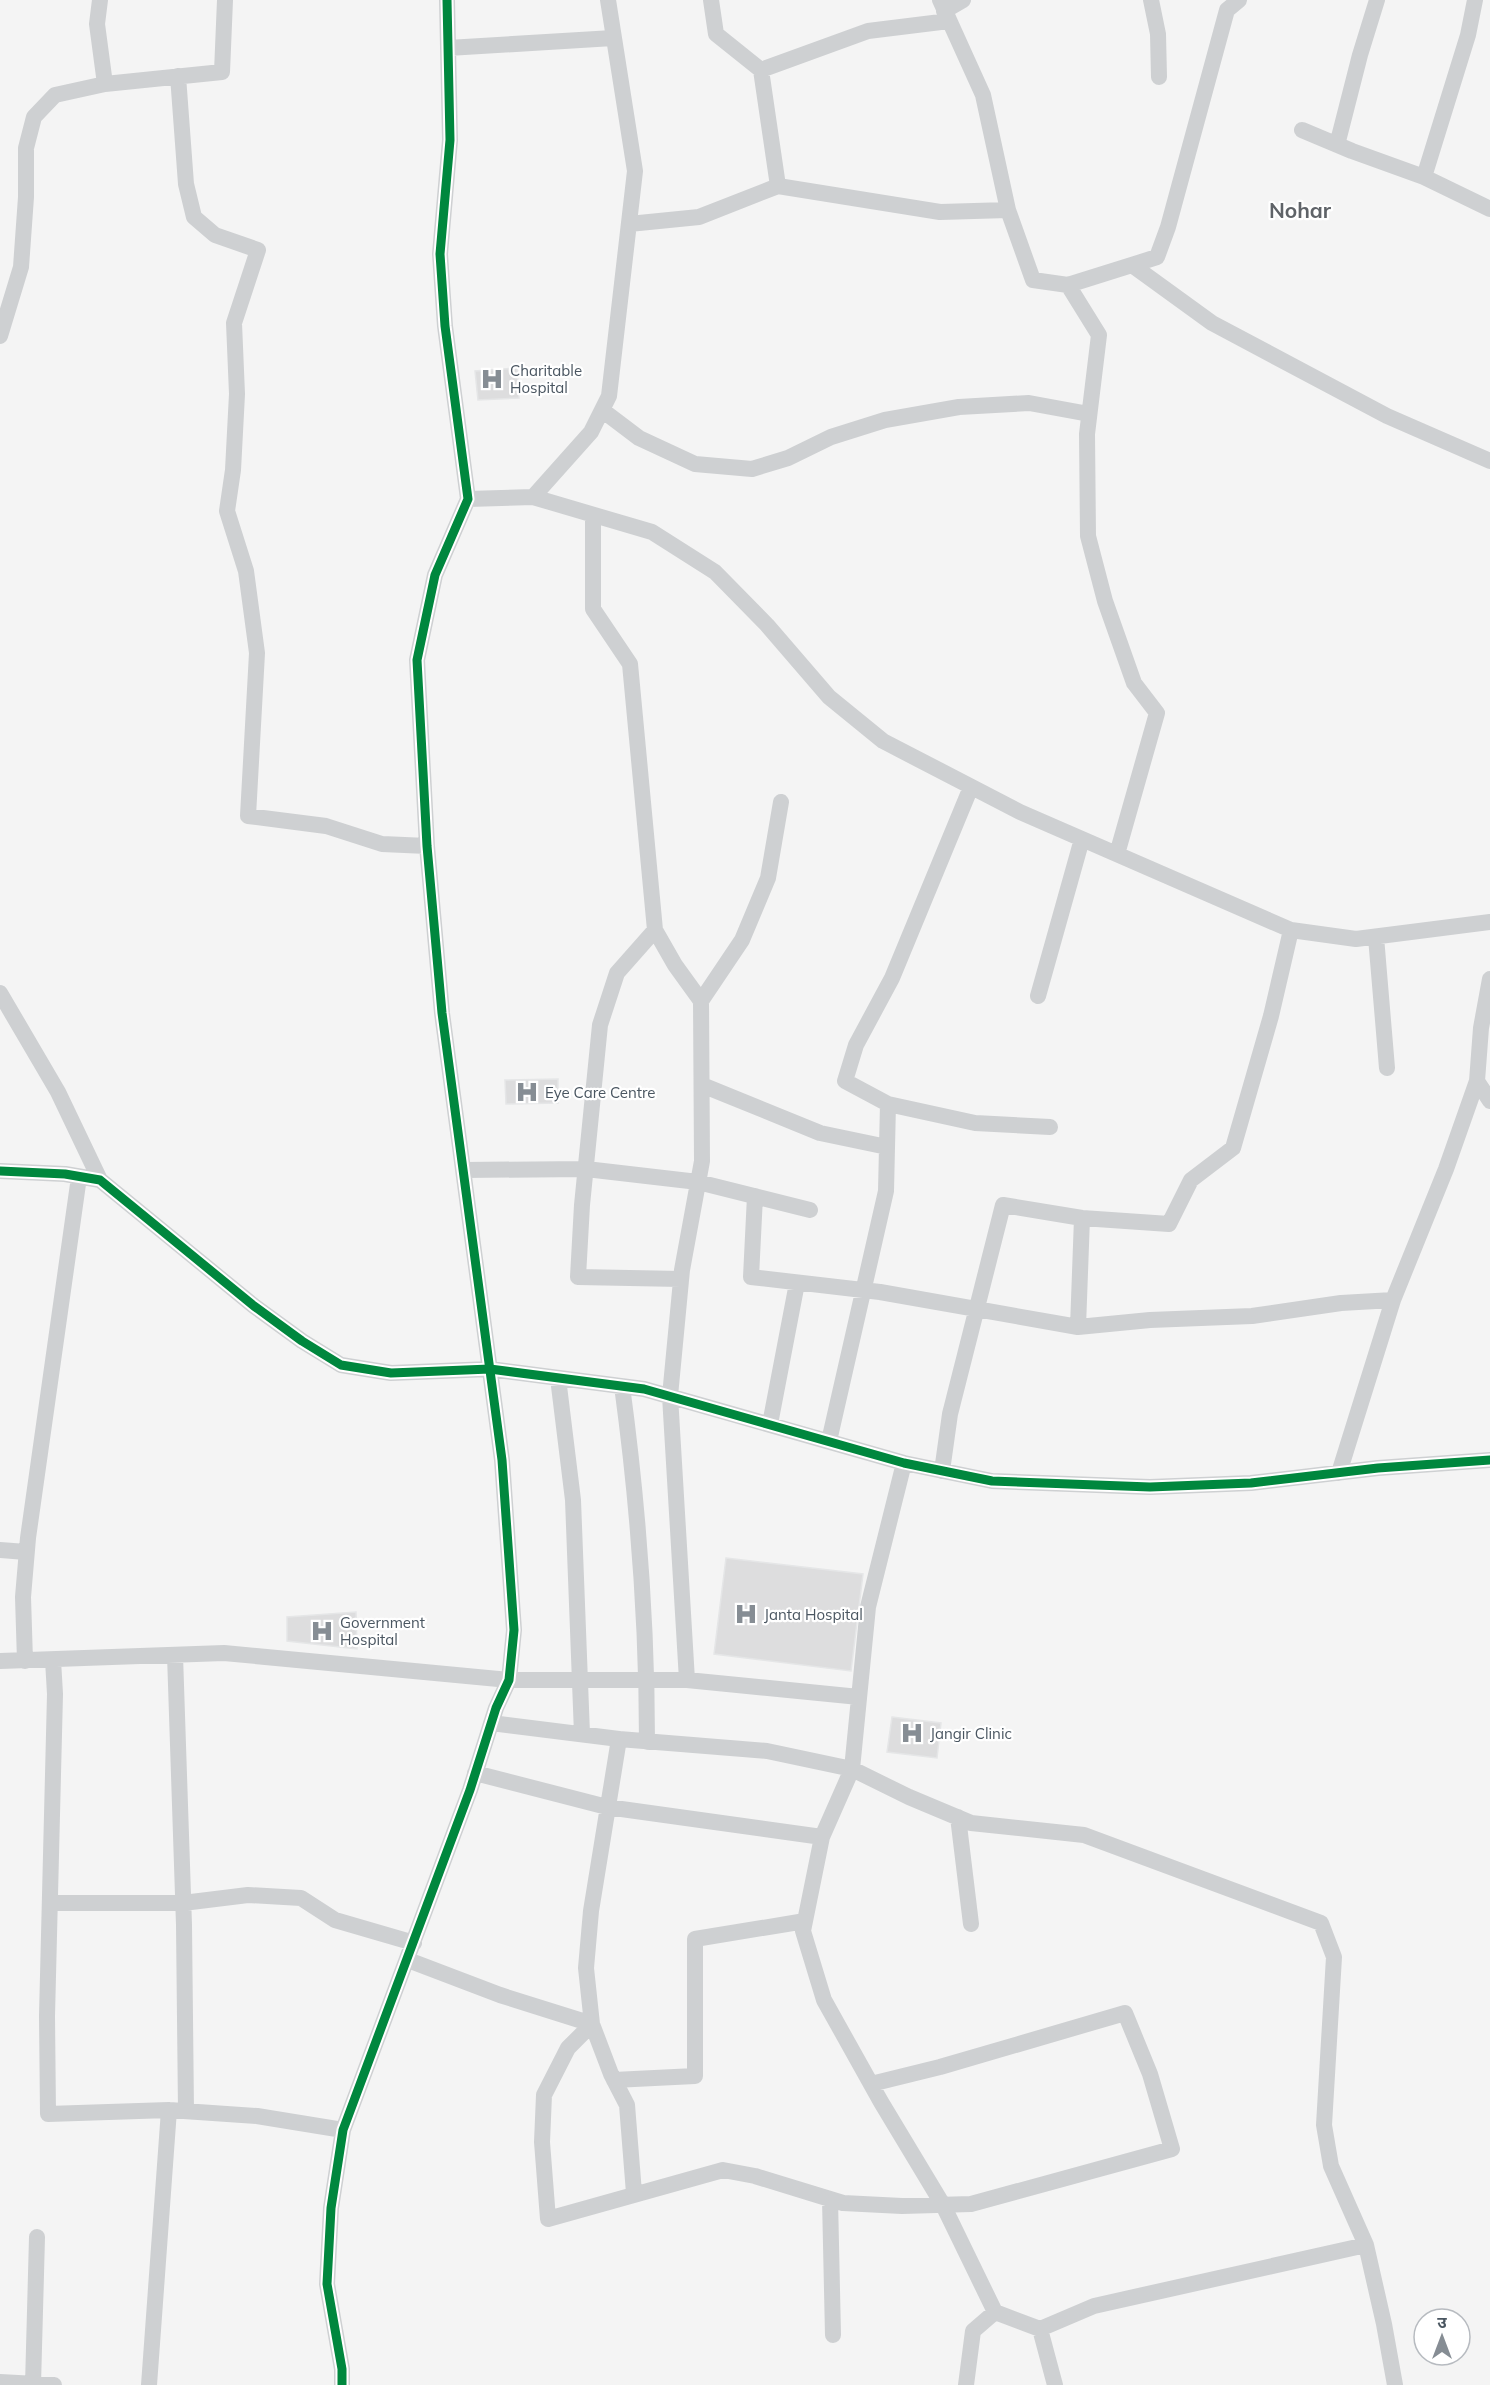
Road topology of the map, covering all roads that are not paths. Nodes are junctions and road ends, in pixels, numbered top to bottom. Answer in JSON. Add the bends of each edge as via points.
{"nodes":[{"id":1,"x":100,"y":0,"type":"edge"},
{"id":2,"x":225,"y":0,"type":"edge"},
{"id":3,"x":447,"y":0,"type":"edge"},
{"id":4,"x":608,"y":0,"type":"edge"},
{"id":5,"x":711,"y":0,"type":"edge"},
{"id":6,"x":963,"y":0,"type":"edge"},
{"id":7,"x":1151,"y":0,"type":"edge"},
{"id":8,"x":1239,"y":0,"type":"edge"},
{"id":9,"x":1377,"y":0,"type":"edge"},
{"id":10,"x":1475,"y":0,"type":"edge"},
{"id":11,"x":944,"y":10,"type":"edge"},
{"id":12,"x":614,"y":38,"type":"junction"},
{"id":13,"x":448,"y":48,"type":"junction"},
{"id":14,"x":761,"y":70,"type":"junction"},
{"id":15,"x":178,"y":76,"type":"junction"},
{"id":16,"x":1159,"y":77,"type":"dead end"},
{"id":17,"x":105,"y":84,"type":"junction"},
{"id":18,"x":1302,"y":130,"type":"dead end"},
{"id":19,"x":1337,"y":145,"type":"junction"},
{"id":20,"x":1424,"y":177,"type":"junction"},
{"id":21,"x":778,"y":186,"type":"junction"},
{"id":22,"x":1490,"y":209,"type":"edge"},
{"id":23,"x":1008,"y":210,"type":"junction"},
{"id":24,"x":629,"y":224,"type":"junction"},
{"id":25,"x":1132,"y":265,"type":"junction"},
{"id":26,"x":1068,"y":285,"type":"junction"},
{"id":27,"x":0,"y":336,"type":"edge"},
{"id":28,"x":602,"y":410,"type":"junction"},
{"id":29,"x":1089,"y":414,"type":"junction"},
{"id":30,"x":1490,"y":461,"type":"edge"},
{"id":31,"x":534,"y":497,"type":"junction"},
{"id":32,"x":468,"y":499,"type":"junction"},
{"id":33,"x":593,"y":515,"type":"junction"},
{"id":34,"x":971,"y":787,"type":"junction"},
{"id":35,"x":781,"y":802,"type":"dead end"},
{"id":36,"x":1082,"y":839,"type":"junction"},
{"id":37,"x":427,"y":846,"type":"junction"},
{"id":38,"x":1117,"y":854,"type":"junction"},
{"id":39,"x":1490,"y":922,"type":"edge"},
{"id":40,"x":655,"y":930,"type":"junction"},
{"id":41,"x":1291,"y":930,"type":"junction"},
{"id":42,"x":1376,"y":937,"type":"junction"},
{"id":43,"x":1490,"y":979,"type":"edge"},
{"id":44,"x":0,"y":993,"type":"edge"},
{"id":45,"x":1038,"y":996,"type":"dead end"},
{"id":46,"x":701,"y":1001,"type":"junction"},
{"id":47,"x":1387,"y":1068,"type":"dead end"},
{"id":48,"x":1477,"y":1081,"type":"junction"},
{"id":49,"x":702,"y":1085,"type":"junction"},
{"id":50,"x":1490,"y":1101,"type":"edge"},
{"id":51,"x":888,"y":1104,"type":"junction"},
{"id":52,"x":1050,"y":1127,"type":"dead end"},
{"id":53,"x":887,"y":1147,"type":"junction"},
{"id":54,"x":586,"y":1168,"type":"junction"},
{"id":55,"x":464,"y":1170,"type":"junction"},
{"id":56,"x":0,"y":1171,"type":"edge"},
{"id":57,"x":79,"y":1177,"type":"junction"},
{"id":58,"x":100,"y":1180,"type":"junction"},
{"id":59,"x":698,"y":1182,"type":"junction"},
{"id":60,"x":754,"y":1196,"type":"junction"},
{"id":61,"x":810,"y":1210,"type":"dead end"},
{"id":62,"x":1082,"y":1218,"type":"junction"},
{"id":63,"x":681,"y":1279,"type":"junction"},
{"id":64,"x":797,"y":1283,"type":"junction"},
{"id":65,"x":863,"y":1290,"type":"junction"},
{"id":66,"x":1393,"y":1300,"type":"junction"},
{"id":67,"x":976,"y":1310,"type":"junction"},
{"id":68,"x":1078,"y":1327,"type":"junction"},
{"id":69,"x":490,"y":1369,"type":"junction"},
{"id":70,"x":558,"y":1378,"type":"junction"},
{"id":71,"x":622,"y":1386,"type":"junction"},
{"id":72,"x":670,"y":1396,"type":"junction"},
{"id":73,"x":770,"y":1424,"type":"junction"},
{"id":74,"x":830,"y":1441,"type":"junction"},
{"id":75,"x":1490,"y":1460,"type":"edge"},
{"id":76,"x":904,"y":1463,"type":"junction"},
{"id":77,"x":942,"y":1471,"type":"junction"},
{"id":78,"x":1339,"y":1473,"type":"junction"},
{"id":79,"x":0,"y":1550,"type":"edge"},
{"id":80,"x":27,"y":1551,"type":"junction"},
{"id":81,"x":175,"y":1655,"type":"junction"},
{"id":82,"x":53,"y":1660,"type":"junction"},
{"id":83,"x":0,"y":1661,"type":"edge"},
{"id":84,"x":25,"y":1661,"type":"junction"},
{"id":85,"x":509,"y":1680,"type":"junction"},
{"id":86,"x":687,"y":1680,"type":"junction"},
{"id":87,"x":580,"y":1681,"type":"junction"},
{"id":88,"x":647,"y":1681,"type":"junction"},
{"id":89,"x":859,"y":1697,"type":"junction"},
{"id":90,"x":491,"y":1723,"type":"junction"},
{"id":91,"x":582,"y":1734,"type":"junction"},
{"id":92,"x":619,"y":1739,"type":"junction"},
{"id":93,"x":647,"y":1742,"type":"junction"},
{"id":94,"x":852,"y":1769,"type":"junction"},
{"id":95,"x":476,"y":1773,"type":"junction"},
{"id":96,"x":608,"y":1807,"type":"junction"},
{"id":97,"x":958,"y":1817,"type":"junction"},
{"id":98,"x":822,"y":1837,"type":"junction"},
{"id":99,"x":50,"y":1903,"type":"junction"},
{"id":100,"x":183,"y":1904,"type":"junction"},
{"id":101,"x":805,"y":1921,"type":"junction"},
{"id":102,"x":972,"y":1924,"type":"dead end"},
{"id":103,"x":414,"y":1943,"type":"junction"},
{"id":104,"x":408,"y":1960,"type":"junction"},
{"id":105,"x":592,"y":2024,"type":"junction"},
{"id":106,"x":614,"y":2080,"type":"junction"},
{"id":107,"x":871,"y":2084,"type":"junction"},
{"id":108,"x":178,"y":2110,"type":"junction"},
{"id":109,"x":343,"y":2130,"type":"junction"},
{"id":110,"x":633,"y":2193,"type":"junction"},
{"id":111,"x":830,"y":2199,"type":"junction"},
{"id":112,"x":943,"y":2205,"type":"junction"},
{"id":113,"x":37,"y":2237,"type":"dead end"},
{"id":114,"x":1366,"y":2245,"type":"junction"},
{"id":115,"x":995,"y":2312,"type":"junction"},
{"id":116,"x":1040,"y":2329,"type":"junction"},
{"id":117,"x":833,"y":2335,"type":"dead end"},
{"id":118,"x":0,"y":2382,"type":"edge"},
{"id":119,"x":33,"y":2384,"type":"edge"},
{"id":120,"x":54,"y":2385,"type":"edge"},
{"id":121,"x":149,"y":2385,"type":"edge"},
{"id":122,"x":342,"y":2385,"type":"edge"},
{"id":123,"x":966,"y":2385,"type":"edge"},
{"id":124,"x":1055,"y":2385,"type":"edge"},
{"id":125,"x":1395,"y":2385,"type":"edge"}],
"edges":[{"from":1,"to":17,"type":"street","via":[[97,24]]},
{"from":2,"to":15,"type":"street","via":[[222,72]]},
{"from":3,"to":13,"type":"street"},
{"from":4,"to":12,"type":"street"},
{"from":5,"to":14,"type":"street","via":[[716,34]]},
{"from":6,"to":11,"type":"street"},
{"from":7,"to":16,"type":"street","via":[[1158,34]]},
{"from":8,"to":25,"type":"street","via":[[1227,10],[1157,257]]},
{"from":9,"to":19,"type":"street"},
{"from":10,"to":20,"type":"street"},
{"from":11,"to":14,"type":"street","via":[[868,31]]},
{"from":11,"to":23,"type":"street","via":[[983,95]]},
{"from":12,"to":13,"type":"street"},
{"from":12,"to":24,"type":"street","via":[[635,171]]},
{"from":13,"to":32,"type":"street","via":[[450,140],[440,254],[445,326]]},
{"from":14,"to":21,"type":"street"},
{"from":15,"to":17,"type":"street"},
{"from":15,"to":37,"type":"street","via":[[186,184],[194,217],[215,235],[258,250],[234,323],[237,394],[227,511],[246,571],[257,653],[248,816],[326,826],[382,844]]},
{"from":17,"to":27,"type":"street","via":[[55,95],[34,117],[26,148],[21,267]]},
{"from":18,"to":19,"type":"street"},
{"from":19,"to":20,"type":"street"},
{"from":20,"to":22,"type":"street"},
{"from":21,"to":23,"type":"street","via":[[940,212]]},
{"from":21,"to":24,"type":"street","via":[[699,218]]},
{"from":23,"to":26,"type":"street","via":[[1033,280]]},
{"from":24,"to":28,"type":"street","via":[[609,396]]},
{"from":25,"to":26,"type":"street"},
{"from":25,"to":30,"type":"street","via":[[1212,323],[1387,416]]},
{"from":26,"to":29,"type":"street","via":[[1099,335]]},
{"from":28,"to":29,"type":"street","via":[[639,438],[695,464],[752,469],[885,420],[959,407],[1029,403]]},
{"from":28,"to":31,"type":"street","via":[[591,432]]},
{"from":29,"to":38,"type":"street","via":[[1088,537],[1105,601],[1134,683],[1157,713]]},
{"from":31,"to":32,"type":"street"},
{"from":31,"to":33,"type":"street"},
{"from":32,"to":37,"type":"street","via":[[435,575],[417,660]]},
{"from":33,"to":34,"type":"street","via":[[652,532],[715,572],[829,697],[883,741]]},
{"from":33,"to":40,"type":"street","via":[[593,609],[630,664]]},
{"from":34,"to":36,"type":"street"},
{"from":34,"to":51,"type":"street","via":[[892,978],[856,1045],[845,1081]]},
{"from":35,"to":46,"type":"street","via":[[768,878],[742,940]]},
{"from":36,"to":38,"type":"street"},
{"from":36,"to":45,"type":"street"},
{"from":37,"to":55,"type":"street","via":[[442,1013]]},
{"from":38,"to":41,"type":"street"},
{"from":39,"to":42,"type":"street"},
{"from":40,"to":46,"type":"street"},
{"from":40,"to":54,"type":"street","via":[[617,974],[600,1024]]},
{"from":41,"to":42,"type":"street","via":[[1356,939]]},
{"from":41,"to":62,"type":"street","via":[[1233,1148],[1191,1180],[1169,1224]]},
{"from":42,"to":47,"type":"street"},
{"from":43,"to":48,"type":"street"},
{"from":44,"to":58,"type":"street","via":[[58,1092]]},
{"from":46,"to":49,"type":"street"},
{"from":48,"to":50,"type":"street"},
{"from":48,"to":66,"type":"street"},
{"from":49,"to":53,"type":"street","via":[[820,1133]]},
{"from":49,"to":59,"type":"street","via":[[702,1161]]},
{"from":51,"to":52,"type":"street","via":[[975,1123]]},
{"from":51,"to":53,"type":"street"},
{"from":53,"to":65,"type":"street","via":[[886,1191]]},
{"from":54,"to":55,"type":"street"},
{"from":54,"to":59,"type":"street"},
{"from":54,"to":63,"type":"street","via":[[578,1277]]},
{"from":55,"to":69,"type":"street"},
{"from":56,"to":57,"type":"street"},
{"from":57,"to":58,"type":"street"},
{"from":57,"to":80,"type":"street"},
{"from":58,"to":69,"type":"street","via":[[254,1306],[341,1365],[390,1373]]},
{"from":59,"to":60,"type":"street"},
{"from":59,"to":63,"type":"street"},
{"from":60,"to":61,"type":"street"},
{"from":60,"to":64,"type":"street","via":[[751,1277]]},
{"from":62,"to":67,"type":"street","via":[[1004,1205]]},
{"from":62,"to":68,"type":"street"},
{"from":63,"to":72,"type":"street"},
{"from":64,"to":65,"type":"street"},
{"from":64,"to":73,"type":"street"},
{"from":65,"to":67,"type":"street"},
{"from":65,"to":74,"type":"street"},
{"from":66,"to":68,"type":"street","via":[[1252,1316]]},
{"from":66,"to":78,"type":"street"},
{"from":67,"to":68,"type":"street"},
{"from":67,"to":77,"type":"street"},
{"from":69,"to":70,"type":"street"},
{"from":69,"to":85,"type":"street","via":[[502,1460],[514,1630]]},
{"from":70,"to":71,"type":"street"},
{"from":70,"to":87,"type":"street","via":[[573,1500]]},
{"from":71,"to":72,"type":"street"},
{"from":71,"to":88,"type":"street","via":[[635,1482]]},
{"from":72,"to":73,"type":"street"},
{"from":72,"to":86,"type":"street"},
{"from":73,"to":74,"type":"street"},
{"from":74,"to":76,"type":"street"},
{"from":75,"to":78,"type":"street"},
{"from":76,"to":77,"type":"street"},
{"from":76,"to":89,"type":"street","via":[[868,1607]]},
{"from":77,"to":78,"type":"street","via":[[992,1481],[1150,1487],[1251,1483]]},
{"from":79,"to":80,"type":"street"},
{"from":80,"to":84,"type":"street","via":[[23,1597]]},
{"from":81,"to":82,"type":"street"},
{"from":81,"to":85,"type":"street","via":[[224,1653]]},
{"from":81,"to":100,"type":"street"},
{"from":82,"to":84,"type":"street"},
{"from":82,"to":99,"type":"street"},
{"from":83,"to":84,"type":"street"},
{"from":85,"to":87,"type":"street"},
{"from":85,"to":90,"type":"street"},
{"from":86,"to":88,"type":"street"},
{"from":86,"to":89,"type":"street"},
{"from":87,"to":88,"type":"street"},
{"from":87,"to":91,"type":"street"},
{"from":88,"to":93,"type":"street"},
{"from":89,"to":94,"type":"street"},
{"from":90,"to":91,"type":"street"},
{"from":90,"to":95,"type":"street"},
{"from":91,"to":92,"type":"street"},
{"from":92,"to":93,"type":"street"},
{"from":92,"to":96,"type":"street"},
{"from":93,"to":94,"type":"street","via":[[767,1751]]},
{"from":94,"to":97,"type":"street"},
{"from":94,"to":98,"type":"street"},
{"from":95,"to":96,"type":"street"},
{"from":95,"to":103,"type":"street"},
{"from":96,"to":98,"type":"street"},
{"from":96,"to":105,"type":"street","via":[[586,1968]]},
{"from":97,"to":102,"type":"street"},
{"from":97,"to":114,"type":"street","via":[[971,1823],[1084,1835],[1321,1923],[1334,1957],[1324,2125],[1331,2166]]},
{"from":98,"to":101,"type":"street"},
{"from":99,"to":100,"type":"street"},
{"from":99,"to":108,"type":"street","via":[[48,2114]]},
{"from":100,"to":103,"type":"street","via":[[248,1895],[301,1898],[335,1920]]},
{"from":100,"to":108,"type":"street"},
{"from":101,"to":106,"type":"street","via":[[695,1939],[695,2076]]},
{"from":101,"to":107,"type":"street","via":[[803,1931],[824,2000]]},
{"from":103,"to":104,"type":"street"},
{"from":104,"to":105,"type":"street"},
{"from":104,"to":109,"type":"street"},
{"from":105,"to":106,"type":"street"},
{"from":105,"to":110,"type":"street","via":[[568,2048],[544,2095],[542,2142],[548,2218]]},
{"from":106,"to":110,"type":"street","via":[[627,2105]]},
{"from":107,"to":112,"type":"street"},
{"from":107,"to":112,"type":"street","via":[[1125,2013],[1150,2074],[1172,2149],[971,2204]]},
{"from":108,"to":109,"type":"street","via":[[257,2116]]},
{"from":108,"to":121,"type":"street"},
{"from":109,"to":122,"type":"street","via":[[331,2208],[327,2284]]},
{"from":110,"to":111,"type":"street","via":[[723,2170]]},
{"from":111,"to":112,"type":"street","via":[[843,2203]]},
{"from":111,"to":117,"type":"street"},
{"from":112,"to":115,"type":"street"},
{"from":113,"to":119,"type":"street"},
{"from":114,"to":116,"type":"street","via":[[1094,2306]]},
{"from":114,"to":125,"type":"street"},
{"from":115,"to":116,"type":"street"},
{"from":115,"to":123,"type":"street","via":[[973,2331]]},
{"from":116,"to":124,"type":"street"},
{"from":118,"to":119,"type":"street"},
{"from":119,"to":120,"type":"street"}]}
